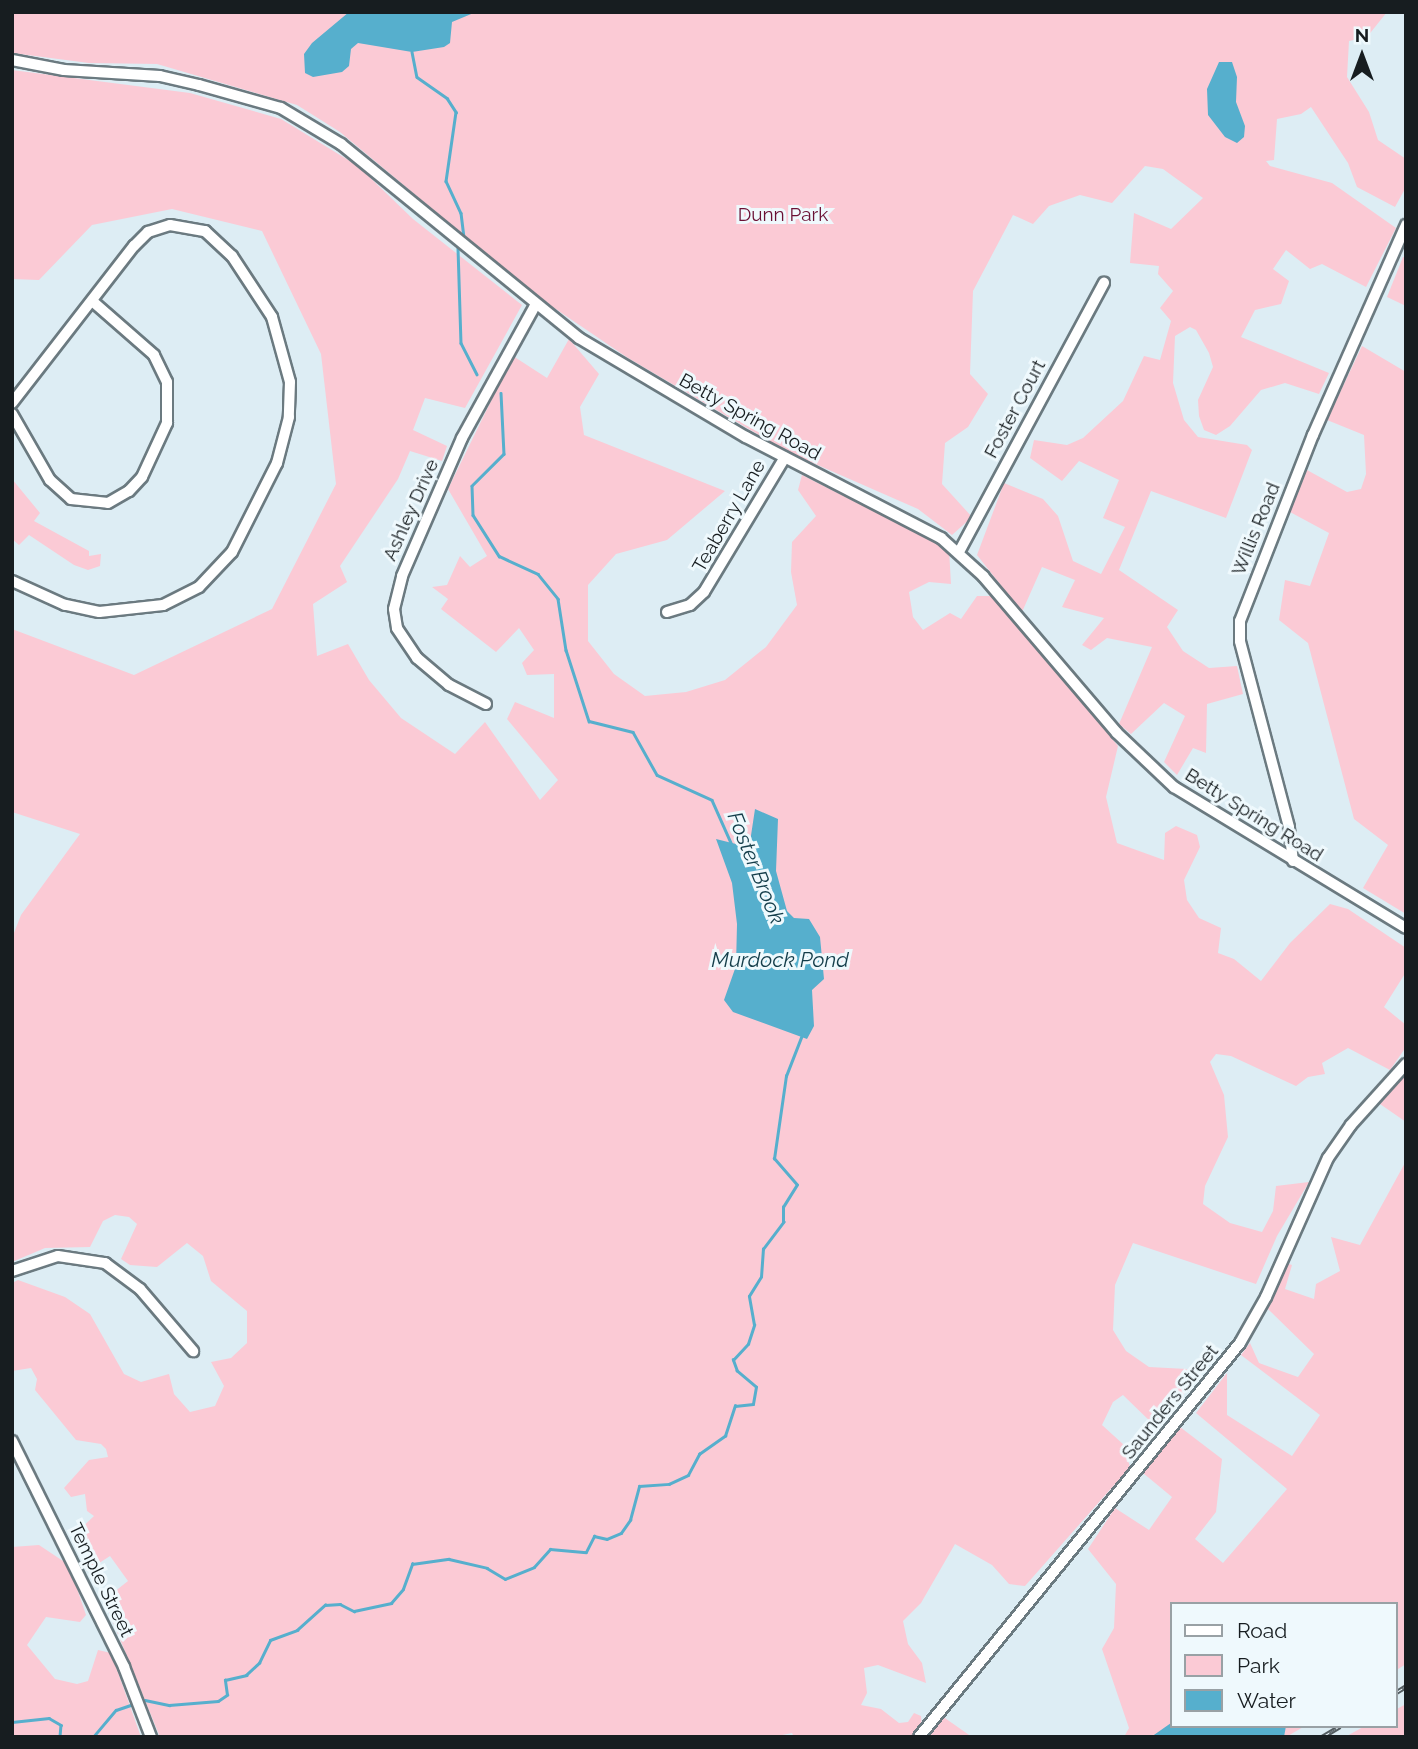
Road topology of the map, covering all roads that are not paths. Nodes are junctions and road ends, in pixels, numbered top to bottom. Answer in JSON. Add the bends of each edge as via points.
{"nodes":[{"id":1,"x":12,"y":60,"type":"edge"},
{"id":2,"x":1406,"y":225,"type":"edge"},
{"id":3,"x":1104,"y":284,"type":"dead end"},
{"id":4,"x":92,"y":301,"type":"junction"},
{"id":5,"x":535,"y":306,"type":"junction"},
{"id":6,"x":12,"y":403,"type":"edge"},
{"id":7,"x":12,"y":414,"type":"edge"},
{"id":8,"x":785,"y":457,"type":"junction"},
{"id":9,"x":959,"y":552,"type":"junction"},
{"id":10,"x":12,"y":581,"type":"edge"},
{"id":11,"x":667,"y":612,"type":"dead end"},
{"id":12,"x":486,"y":704,"type":"dead end"},
{"id":13,"x":1293,"y":861,"type":"junction"},
{"id":14,"x":1406,"y":928,"type":"edge"},
{"id":15,"x":1406,"y":1063,"type":"edge"},
{"id":16,"x":12,"y":1271,"type":"edge"},
{"id":17,"x":192,"y":1351,"type":"dead end"},
{"id":18,"x":12,"y":1441,"type":"edge"},
{"id":19,"x":151,"y":1737,"type":"edge"},
{"id":20,"x":919,"y":1737,"type":"edge"}],
"edges":[{"from":1,"to":5,"type":"street","name":"Betty Spring Road","via":[[64,70],[160,76],[274,106],[352,151]]},
{"from":2,"to":13,"type":"street","name":"Willis Road","via":[[1308,447],[1240,621],[1240,641],[1289,828]]},
{"from":3,"to":9,"type":"street","name":"Foster Court"},
{"from":4,"to":6,"type":"street"},
{"from":4,"to":7,"type":"street","via":[[154,355],[167,382],[167,423],[142,477],[108,503],[71,499],[50,480]]},
{"from":4,"to":10,"type":"street","via":[[148,233],[176,225],[210,234],[263,299],[281,340],[290,400],[284,443],[232,552],[211,577],[185,597],[148,609],[99,612],[65,605]]},
{"from":5,"to":8,"type":"street","name":"Betty Spring Road","via":[[634,372]]},
{"from":5,"to":12,"type":"street","name":"Ashley Drive","via":[[462,438],[402,576],[394,609],[397,628],[417,658],[449,685]]},
{"from":8,"to":9,"type":"street","name":"Betty Spring Road","via":[[910,518]]},
{"from":8,"to":11,"type":"street","name":"Teaberry Lane","via":[[704,593],[690,605]]},
{"from":9,"to":13,"type":"street","name":"Betty Spring Road","via":[[1145,761],[1196,804]]},
{"from":13,"to":14,"type":"street","name":"Betty Spring Road"},
{"from":15,"to":20,"type":"street","name":"Saunders Street","via":[[1328,1158],[1266,1297],[1232,1353]]},
{"from":16,"to":17,"type":"street","via":[[58,1256],[105,1263],[139,1289]]},
{"from":18,"to":19,"type":"street","name":"Temple Street","via":[[124,1667]]}]}
